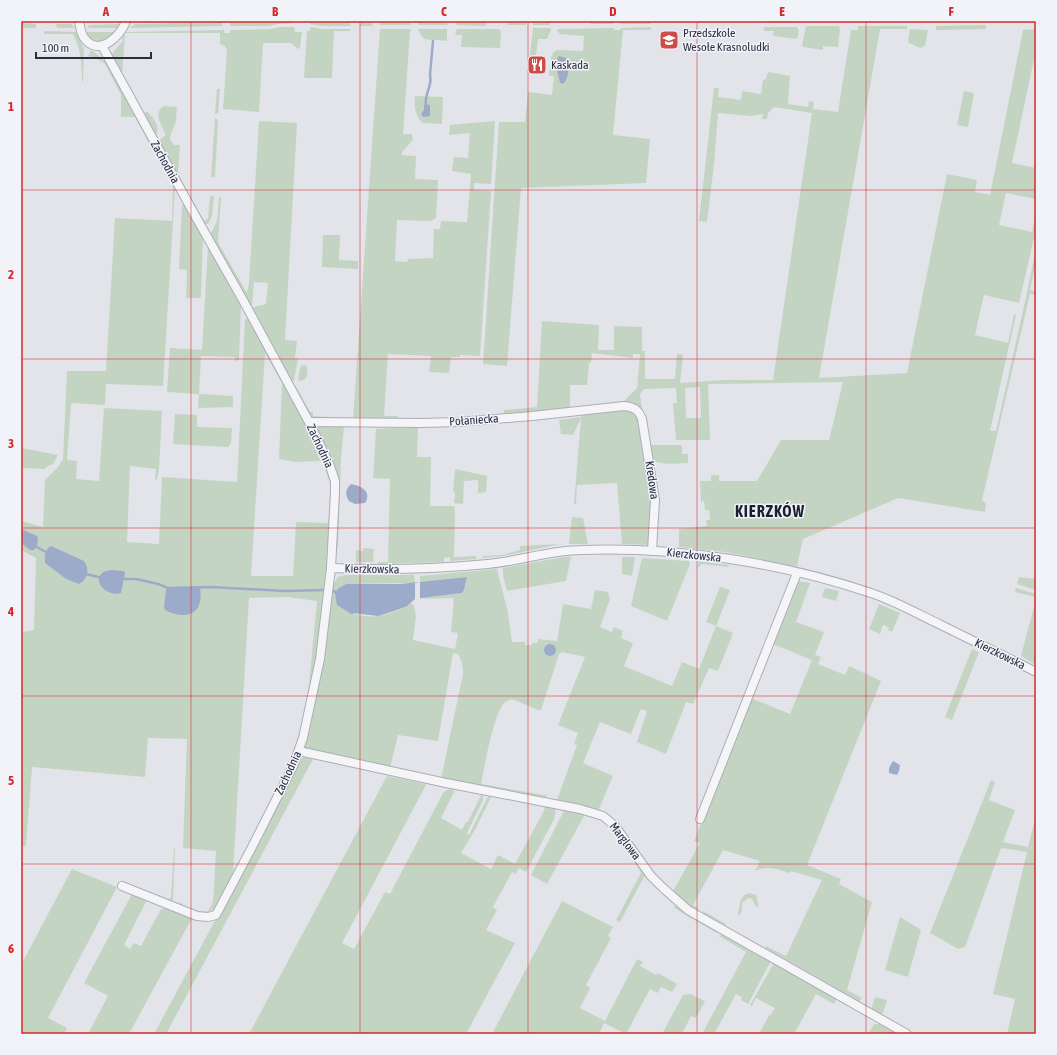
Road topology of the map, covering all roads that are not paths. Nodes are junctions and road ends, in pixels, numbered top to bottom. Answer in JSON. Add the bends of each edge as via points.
{"nodes":[{"id":1,"x":79,"y":21,"type":"edge"},
{"id":2,"x":126,"y":21,"type":"edge"},
{"id":3,"x":102,"y":46,"type":"junction"},
{"id":4,"x":637,"y":410,"type":"joint"},
{"id":5,"x":309,"y":422,"type":"junction"},
{"id":6,"x":652,"y":551,"type":"junction"},
{"id":7,"x":331,"y":568,"type":"junction"},
{"id":8,"x":797,"y":573,"type":"junction"},
{"id":9,"x":1036,"y":672,"type":"edge"},
{"id":10,"x":299,"y":751,"type":"junction"},
{"id":11,"x":700,"y":819,"type":"dead end"},
{"id":12,"x":122,"y":886,"type":"dead end"},
{"id":13,"x":907,"y":1034,"type":"edge"}],
"edges":[{"from":1,"to":3,"type":"street","via":[[85,40],[92,45]]},
{"from":2,"to":3,"type":"street","via":[[121,32]]},
{"from":3,"to":5,"type":"street","name":"Zachodnia"},
{"from":4,"to":5,"type":"street","name":"Połaniecka","via":[[624,406],[458,422]]},
{"from":4,"to":6,"type":"street","name":"Kredowa","via":[[642,419],[655,500]]},
{"from":5,"to":7,"type":"street","name":"Zachodnia","via":[[335,481]]},
{"from":6,"to":7,"type":"street","name":"Kierzkowska","via":[[568,550],[498,563],[417,569]]},
{"from":6,"to":8,"type":"street","name":"Kierzkowska","via":[[716,557]]},
{"from":7,"to":10,"type":"street","name":"Zachodnia","via":[[320,659]]},
{"from":8,"to":9,"type":"street","name":"Kierzkowska","via":[[877,595]]},
{"from":8,"to":11,"type":"street"},
{"from":10,"to":12,"type":"street","name":"Zachodnia","via":[[216,915],[197,916]]},
{"from":10,"to":13,"type":"street","name":"Marglowa","via":[[446,783],[580,808],[603,816],[616,826],[652,876],[688,910]]}]}
